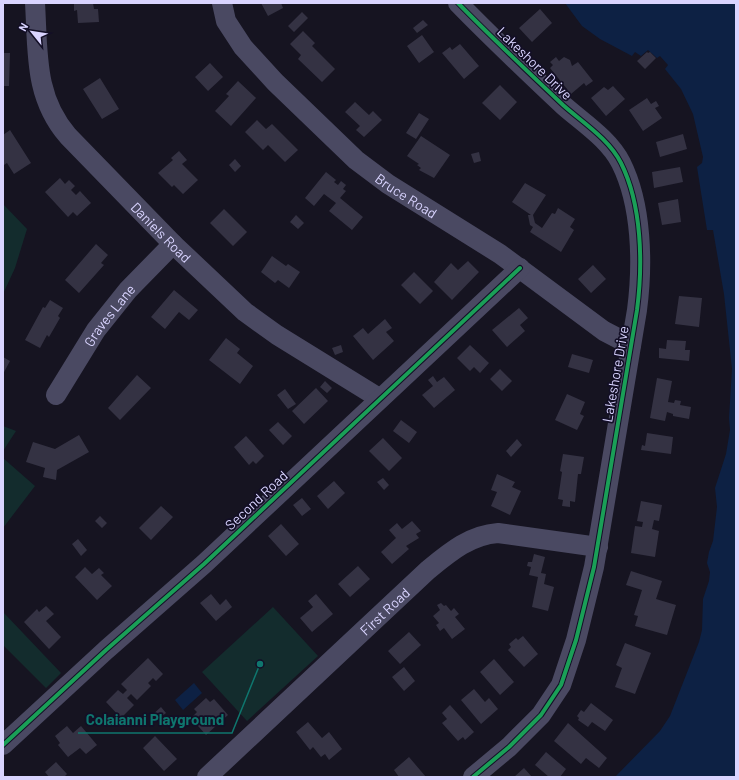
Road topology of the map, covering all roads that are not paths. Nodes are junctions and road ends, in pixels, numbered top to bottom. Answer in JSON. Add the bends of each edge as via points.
{"nodes":[{"id":1,"x":35,"y":3,"type":"edge"},
{"id":2,"x":222,"y":3,"type":"edge"},
{"id":3,"x":458,"y":3,"type":"edge"},
{"id":4,"x":174,"y":244,"type":"junction"},
{"id":5,"x":520,"y":268,"type":"junction"},
{"id":6,"x":631,"y":345,"type":"junction"},
{"id":7,"x":56,"y":395,"type":"dead end"},
{"id":8,"x":379,"y":398,"type":"junction"},
{"id":9,"x":598,"y":547,"type":"junction"},
{"id":10,"x":3,"y":745,"type":"edge"},
{"id":11,"x":207,"y":777,"type":"edge"},
{"id":12,"x":473,"y":777,"type":"edge"}],
"edges":[{"from":1,"to":4,"type":"street","name":"Daniels Road","via":[[41,80],[47,106],[68,136]]},
{"from":2,"to":5,"type":"street","name":"Bruce Road","via":[[226,21],[242,47],[356,160],[388,184]]},
{"from":3,"to":6,"type":"street","name":"Lakeshore Drive","via":[[542,85],[596,133],[620,162],[636,215],[641,272]]},
{"from":4,"to":7,"type":"street","name":"Graves Lane","via":[[128,290],[96,330]]},
{"from":4,"to":8,"type":"street","name":"Daniels Road","via":[[231,300],[259,323]]},
{"from":5,"to":6,"type":"street","name":"Bruce Road","via":[[591,322]]},
{"from":5,"to":8,"type":"street","name":"Second Road"},
{"from":6,"to":9,"type":"street","name":"Lakeshore Drive"},
{"from":8,"to":10,"type":"street","name":"Second Road","via":[[204,564]]},
{"from":9,"to":11,"type":"street","name":"First Road","via":[[498,533],[486,534],[462,544],[428,570]]},
{"from":9,"to":12,"type":"street","name":"Lakeshore Drive","via":[[576,640],[561,685],[553,700],[526,731]]}]}
